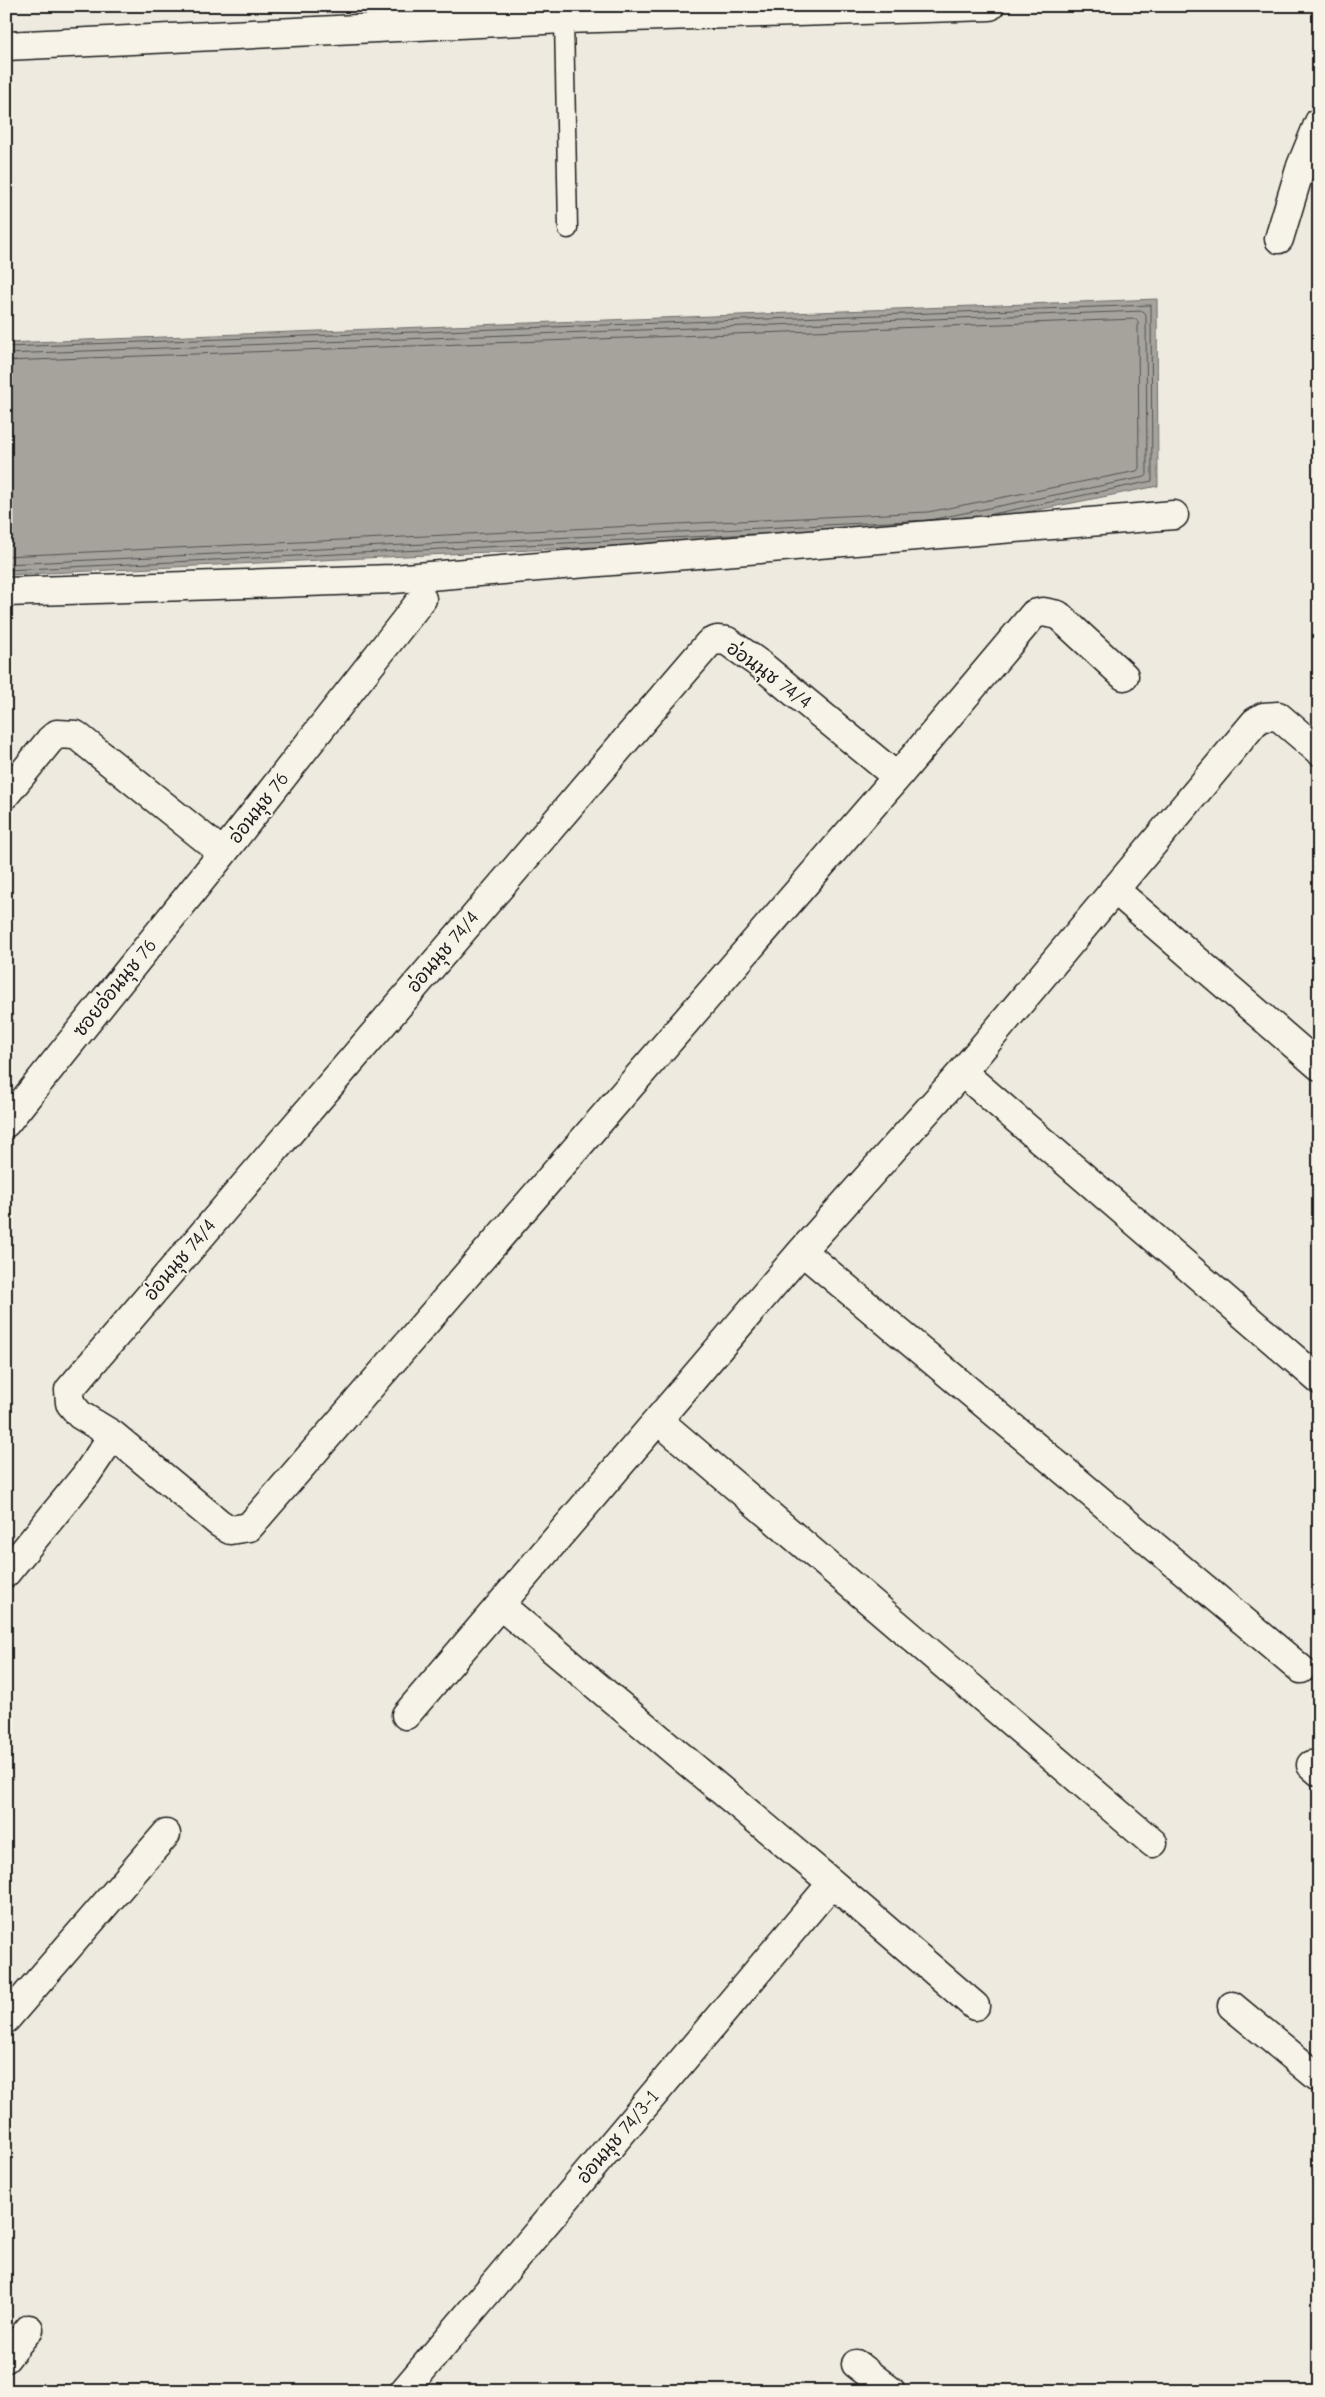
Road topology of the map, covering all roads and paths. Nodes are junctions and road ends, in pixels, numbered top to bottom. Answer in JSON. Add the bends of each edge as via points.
{"nodes":[{"id":1,"x":990,"y":6,"type":"edge"},
{"id":2,"x":564,"y":18,"type":"junction"},
{"id":3,"x":6,"y":46,"type":"edge"},
{"id":4,"x":1319,"y":122,"type":"edge"},
{"id":5,"x":568,"y":229,"type":"dead end"},
{"id":6,"x":1279,"y":240,"type":"dead end"},
{"id":7,"x":1174,"y":515,"type":"dead end"},
{"id":8,"x":6,"y":592,"type":"edge"},
{"id":9,"x":422,"y":599,"type":"dead end"},
{"id":10,"x":1124,"y":676,"type":"dead end"},
{"id":11,"x":1319,"y":751,"type":"edge"},
{"id":12,"x":897,"y":778,"type":"junction"},
{"id":13,"x":6,"y":794,"type":"edge"},
{"id":14,"x":223,"y":853,"type":"junction"},
{"id":15,"x":1114,"y":889,"type":"junction"},
{"id":16,"x":1319,"y":1066,"type":"edge"},
{"id":17,"x":962,"y":1072,"type":"junction"},
{"id":18,"x":6,"y":1123,"type":"edge"},
{"id":19,"x":802,"y":1251,"type":"junction"},
{"id":20,"x":1319,"y":1380,"type":"edge"},
{"id":21,"x":658,"y":1420,"type":"junction"},
{"id":22,"x":113,"y":1435,"type":"junction"},
{"id":23,"x":6,"y":1574,"type":"edge"},
{"id":24,"x":500,"y":1605,"type":"junction"},
{"id":25,"x":1301,"y":1669,"type":"dead end"},
{"id":26,"x":406,"y":1715,"type":"dead end"},
{"id":27,"x":166,"y":1834,"type":"dead end"},
{"id":28,"x":1154,"y":1843,"type":"dead end"},
{"id":29,"x":832,"y":1883,"type":"junction"},
{"id":30,"x":975,"y":2006,"type":"dead end"},
{"id":31,"x":1232,"y":2006,"type":"dead end"},
{"id":32,"x":6,"y":2019,"type":"edge"},
{"id":33,"x":1319,"y":2078,"type":"edge"},
{"id":34,"x":29,"y":2329,"type":"dead end"},
{"id":35,"x":6,"y":2358,"type":"edge"},
{"id":36,"x":856,"y":2364,"type":"dead end"},
{"id":37,"x":404,"y":2391,"type":"edge"},
{"id":38,"x":891,"y":2391,"type":"edge"}],
"edges":[{"from":1,"to":2,"type":"street"},
{"from":2,"to":3,"type":"street"},
{"from":2,"to":5,"type":"lane"},
{"from":4,"to":6,"type":"street","via":[[1301,166]]},
{"from":7,"to":8,"type":"street","via":[[393,579]]},
{"from":9,"to":14,"type":"street","name":"อ่อนนุช 76"},
{"from":10,"to":12,"type":"street","name":"อ่อนนุช 74/4","via":[[1058,615],[1034,614]]},
{"from":11,"to":15,"type":"street","via":[[1278,716],[1263,717],[1255,722]]},
{"from":12,"to":22,"type":"street","name":"อ่อนนุช 74/4","via":[[249,1528],[230,1530],[219,1523]]},
{"from":12,"to":22,"type":"street","name":"อ่อนนุช 74/4","via":[[761,665],[727,641],[709,643],[69,1390],[70,1403],[80,1415]]},
{"from":13,"to":14,"type":"street","name":"อ่อนนุช 76","via":[[57,734],[76,735]]},
{"from":14,"to":18,"type":"street","name":"ซอยอ่อนนุช 76"},
{"from":15,"to":16,"type":"street"},
{"from":15,"to":17,"type":"street"},
{"from":17,"to":19,"type":"street"},
{"from":17,"to":20,"type":"street"},
{"from":19,"to":21,"type":"street"},
{"from":19,"to":25,"type":"street"},
{"from":21,"to":24,"type":"street"},
{"from":21,"to":28,"type":"street"},
{"from":22,"to":23,"type":"street","via":[[86,1475]]},
{"from":24,"to":26,"type":"street"},
{"from":24,"to":29,"type":"street"},
{"from":27,"to":32,"type":"street"},
{"from":29,"to":30,"type":"street"},
{"from":29,"to":37,"type":"street","name":"อ่อนนุช 74/3-1"},
{"from":31,"to":33,"type":"street"},
{"from":34,"to":35,"type":"street"},
{"from":36,"to":38,"type":"street"}]}
